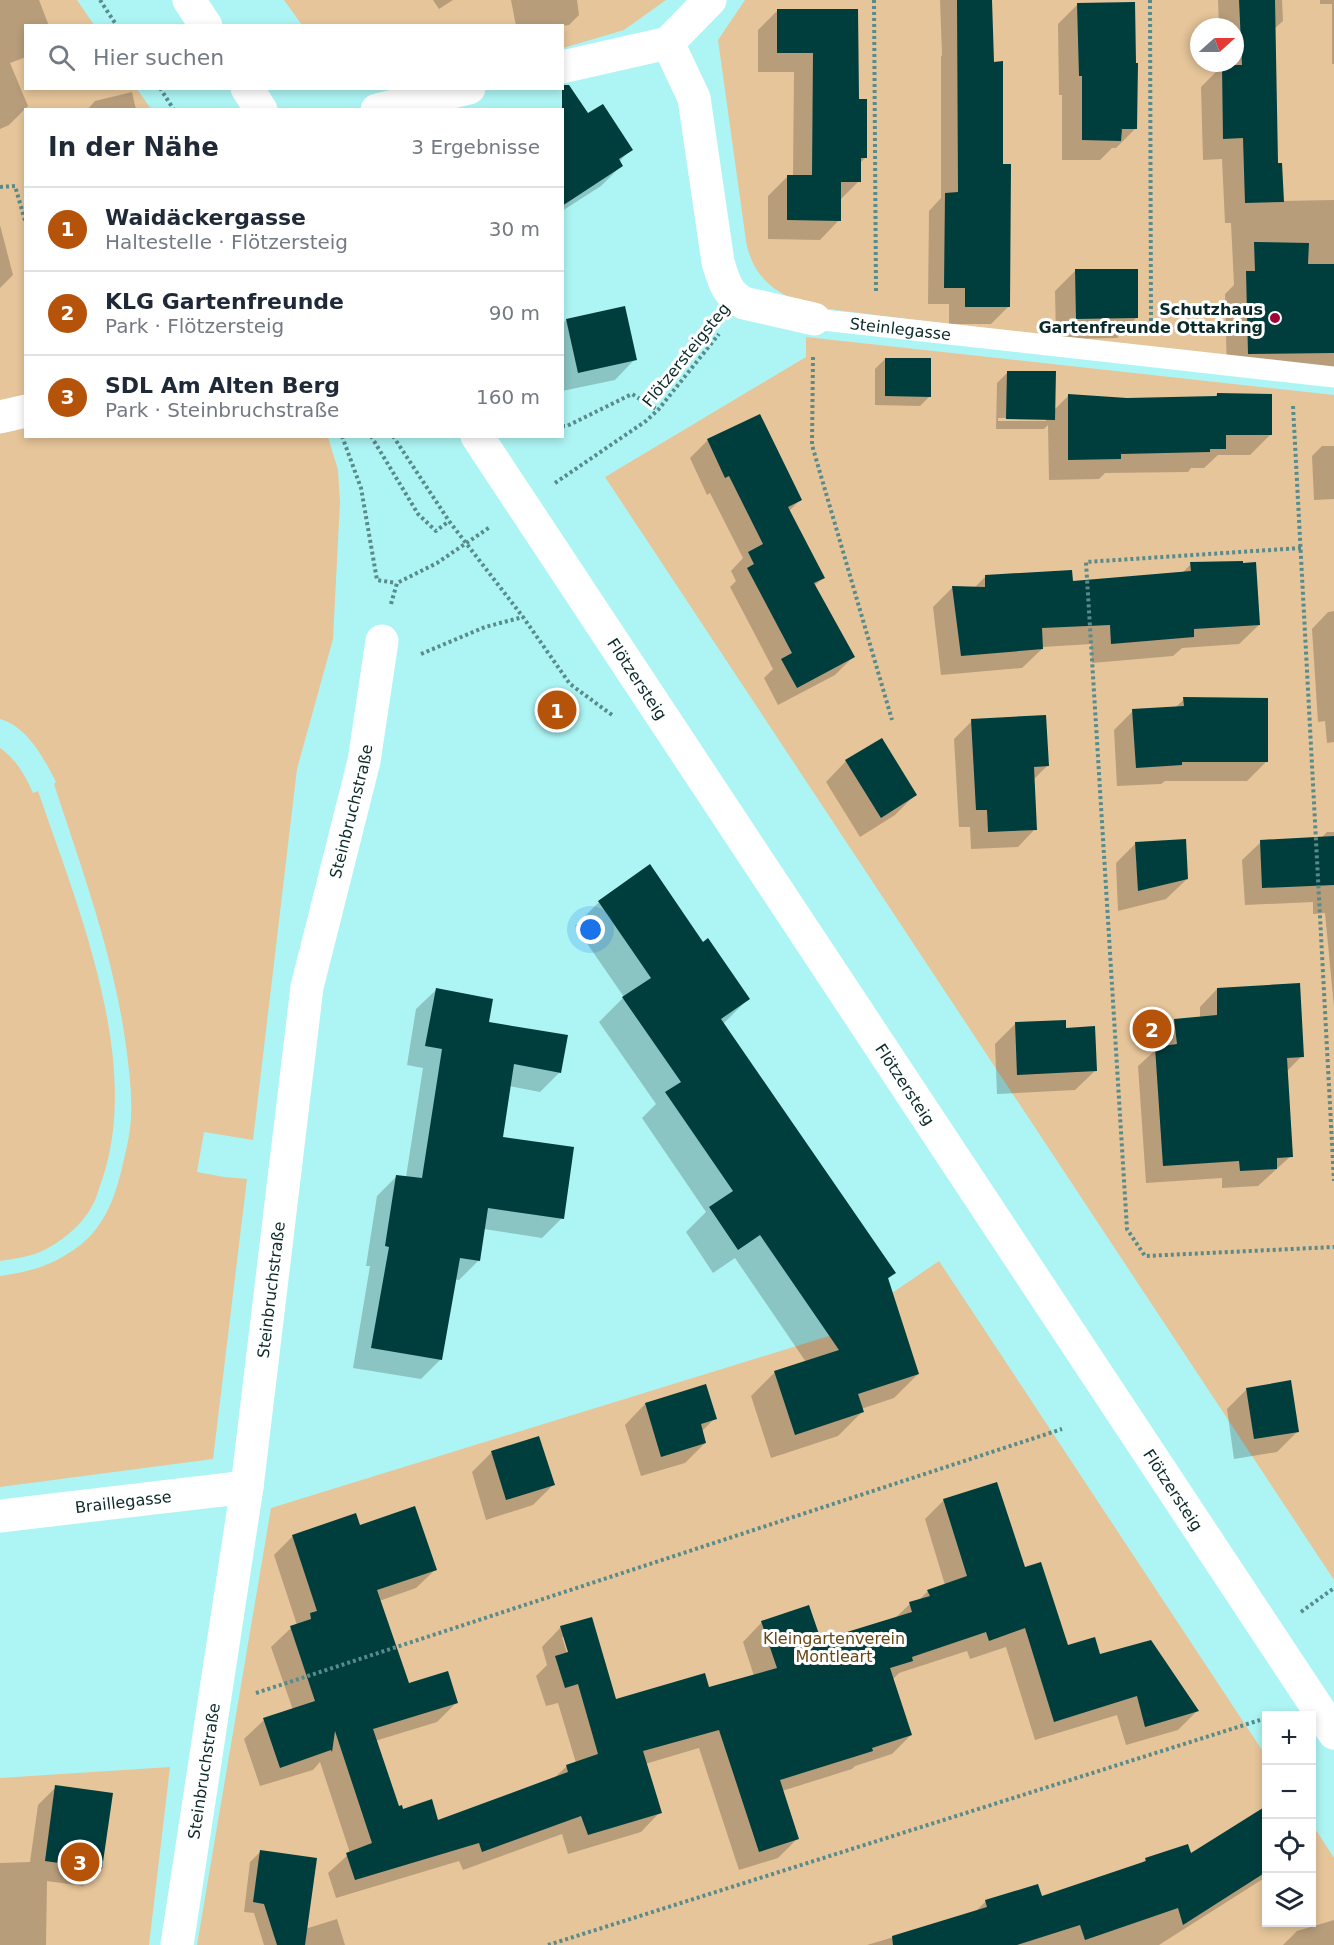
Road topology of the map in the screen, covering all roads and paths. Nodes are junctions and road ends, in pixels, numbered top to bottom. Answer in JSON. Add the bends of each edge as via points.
{"nodes":[{"id":1,"x":100,"y":0,"type":"edge"},
{"id":2,"x":189,"y":0,"type":"edge"},
{"id":3,"x":710,"y":0,"type":"edge"},
{"id":4,"x":874,"y":0,"type":"edge"},
{"id":5,"x":1150,"y":0,"type":"edge"},
{"id":6,"x":116,"y":24,"type":"edge"},
{"id":7,"x":205,"y":24,"type":"edge"},
{"id":8,"x":668,"y":43,"type":"junction"},
{"id":9,"x":564,"y":67,"type":"edge"},
{"id":10,"x":161,"y":90,"type":"edge"},
{"id":11,"x":248,"y":90,"type":"edge"},
{"id":12,"x":460,"y":90,"type":"edge"},
{"id":13,"x":173,"y":108,"type":"edge"},
{"id":14,"x":260,"y":108,"type":"edge"},
{"id":15,"x":385,"y":108,"type":"edge"},
{"id":16,"x":0,"y":187,"type":"edge"},
{"id":17,"x":24,"y":217,"type":"edge"},
{"id":18,"x":744,"y":303,"type":"junction"},
{"id":19,"x":814,"y":319,"type":"junction"},
{"id":20,"x":876,"y":326,"type":"junction"},
{"id":21,"x":1151,"y":355,"type":"junction"},
{"id":22,"x":1292,"y":372,"type":"junction"},
{"id":23,"x":1334,"y":377,"type":"edge"},
{"id":24,"x":658,"y":410,"type":"junction"},
{"id":25,"x":24,"y":411,"type":"edge"},
{"id":26,"x":0,"y":417,"type":"edge"},
{"id":27,"x":646,"y":421,"type":"dead end"},
{"id":28,"x":564,"y":426,"type":"edge"},
{"id":29,"x":343,"y":438,"type":"edge"},
{"id":30,"x":372,"y":438,"type":"edge"},
{"id":31,"x":394,"y":438,"type":"edge"},
{"id":32,"x":478,"y":438,"type":"edge"},
{"id":33,"x":449,"y":521,"type":"junction"},
{"id":34,"x":1300,"y":548,"type":"junction"},
{"id":35,"x":437,"y":563,"type":"dead end"},
{"id":36,"x":397,"y":583,"type":"junction"},
{"id":37,"x":523,"y":617,"type":"junction"},
{"id":38,"x":382,"y":640,"type":"joint"},
{"id":39,"x":420,"y":655,"type":"dead end"},
{"id":40,"x":617,"y":719,"type":"dead end"},
{"id":41,"x":892,"y":720,"type":"dead end"},
{"id":42,"x":1334,"y":1181,"type":"edge"},
{"id":43,"x":1334,"y":1247,"type":"edge"},
{"id":44,"x":1062,"y":1429,"type":"dead end"},
{"id":45,"x":247,"y":1487,"type":"junction"},
{"id":46,"x":0,"y":1516,"type":"edge"},
{"id":47,"x":1334,"y":1588,"type":"edge"},
{"id":48,"x":1327,"y":1593,"type":"dead end"},
{"id":49,"x":214,"y":1707,"type":"junction"},
{"id":50,"x":1260,"y":1720,"type":"dead end"},
{"id":51,"x":1334,"y":1733,"type":"edge"},
{"id":52,"x":177,"y":1945,"type":"edge"},
{"id":53,"x":548,"y":1945,"type":"edge"}],
"edges":[{"from":1,"to":6,"type":"path"},
{"from":2,"to":7,"type":"street"},
{"from":3,"to":8,"type":"street"},
{"from":4,"to":20,"type":"path"},
{"from":5,"to":21,"type":"path"},
{"from":8,"to":9,"type":"street"},
{"from":8,"to":18,"type":"street","via":[[694,98],[724,283],[734,298]]},
{"from":10,"to":13,"type":"path"},
{"from":11,"to":14,"type":"street"},
{"from":12,"to":15,"type":"street"},
{"from":16,"to":17,"type":"path","via":[[15,186]]},
{"from":18,"to":19,"type":"street","name":"Steinlegasse"},
{"from":18,"to":24,"type":"path","name":"Flötzersteigsteg"},
{"from":19,"to":20,"type":"lane","name":"Steinlegasse"},
{"from":19,"to":41,"type":"path","via":[[812,445]]},
{"from":20,"to":21,"type":"lane","name":"Steinlegasse"},
{"from":21,"to":22,"type":"lane","name":"Steinlegasse"},
{"from":22,"to":23,"type":"lane","name":"Steinlegasse"},
{"from":22,"to":34,"type":"path"},
{"from":24,"to":27,"type":"path","name":"Flötzersteigsteg"},
{"from":24,"to":28,"type":"path","via":[[632,394]]},
{"from":25,"to":26,"type":"street"},
{"from":29,"to":36,"type":"path","via":[[361,488],[377,580]]},
{"from":30,"to":33,"type":"path","via":[[418,514],[436,531]]},
{"from":31,"to":33,"type":"path"},
{"from":32,"to":51,"type":"street","name":"Flötzersteig"},
{"from":33,"to":37,"type":"path"},
{"from":34,"to":42,"type":"path"},
{"from":34,"to":43,"type":"path","via":[[1086,562],[1127,1229],[1144,1256]]},
{"from":35,"to":36,"type":"path"},
{"from":36,"to":38,"type":"path"},
{"from":37,"to":39,"type":"path","via":[[485,627]]},
{"from":37,"to":40,"type":"path","via":[[570,684]]},
{"from":38,"to":45,"type":"street","name":"Steinbruchstraße","via":[[364,761],[307,987]]},
{"from":44,"to":49,"type":"path"},
{"from":45,"to":46,"type":"street","name":"Braillegasse"},
{"from":45,"to":49,"type":"street","name":"Steinbruchstraße"},
{"from":47,"to":48,"type":"path"},
{"from":49,"to":52,"type":"street","name":"Steinbruchstraße"},
{"from":50,"to":53,"type":"path"}]}
